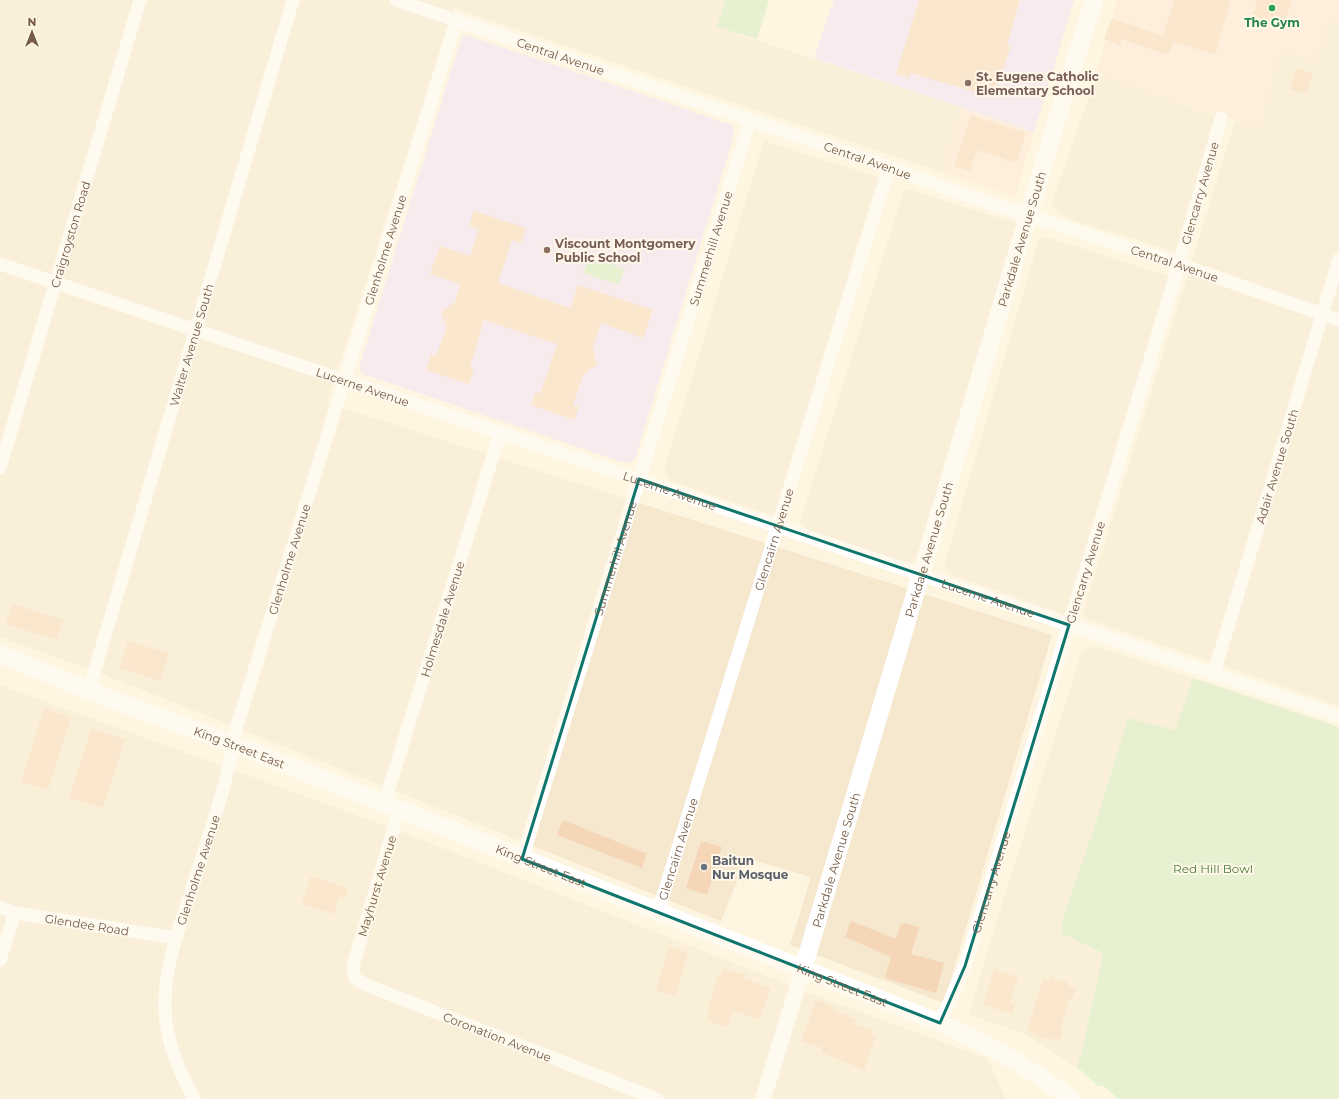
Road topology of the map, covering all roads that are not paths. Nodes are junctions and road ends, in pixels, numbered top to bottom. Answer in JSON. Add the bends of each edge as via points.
{"nodes":[{"id":1,"x":140,"y":0,"type":"edge"},
{"id":2,"x":293,"y":0,"type":"edge"},
{"id":3,"x":396,"y":0,"type":"edge"},
{"id":4,"x":1094,"y":0,"type":"edge"},
{"id":5,"x":456,"y":21,"type":"junction"},
{"id":6,"x":1221,"y":118,"type":"dead end"},
{"id":7,"x":750,"y":120,"type":"junction"},
{"id":8,"x":889,"y":167,"type":"junction"},
{"id":9,"x":1028,"y":214,"type":"junction"},
{"id":10,"x":1339,"y":259,"type":"edge"},
{"id":11,"x":0,"y":264,"type":"edge"},
{"id":12,"x":1179,"y":264,"type":"junction"},
{"id":13,"x":56,"y":283,"type":"junction"},
{"id":14,"x":1322,"y":315,"type":"junction"},
{"id":15,"x":1339,"y":320,"type":"edge"},
{"id":16,"x":195,"y":329,"type":"junction"},
{"id":17,"x":345,"y":380,"type":"junction"},
{"id":18,"x":500,"y":433,"type":"junction"},
{"id":19,"x":0,"y":468,"type":"edge"},
{"id":20,"x":639,"y":479,"type":"junction"},
{"id":21,"x":778,"y":526,"type":"junction"},
{"id":22,"x":920,"y":575,"type":"junction"},
{"id":23,"x":1069,"y":624,"type":"junction"},
{"id":24,"x":0,"y":654,"type":"edge"},
{"id":25,"x":1214,"y":673,"type":"junction"},
{"id":26,"x":89,"y":690,"type":"junction"},
{"id":27,"x":1339,"y":716,"type":"edge"},
{"id":28,"x":234,"y":744,"type":"junction"},
{"id":29,"x":392,"y":807,"type":"junction"},
{"id":30,"x":522,"y":859,"type":"junction"},
{"id":31,"x":0,"y":907,"type":"edge"},
{"id":32,"x":658,"y":912,"type":"junction"},
{"id":33,"x":15,"y":913,"type":"junction"},
{"id":34,"x":176,"y":938,"type":"junction"},
{"id":35,"x":0,"y":960,"type":"edge"},
{"id":36,"x":354,"y":962,"type":"joint"},
{"id":37,"x":803,"y":969,"type":"junction"},
{"id":38,"x":940,"y":1023,"type":"junction"},
{"id":39,"x":194,"y":1099,"type":"edge"},
{"id":40,"x":657,"y":1099,"type":"edge"},
{"id":41,"x":763,"y":1099,"type":"edge"},
{"id":42,"x":1071,"y":1099,"type":"edge"}],
"edges":[{"from":1,"to":13,"type":"street","name":"Craigroyston Road"},
{"from":2,"to":16,"type":"street","name":"Walter Avenue South"},
{"from":3,"to":5,"type":"street","name":"Central Avenue"},
{"from":4,"to":9,"type":"main road","name":"Parkdale Avenue South"},
{"from":5,"to":7,"type":"street","name":"Central Avenue"},
{"from":5,"to":17,"type":"street","name":"Glenholme Avenue"},
{"from":6,"to":12,"type":"street","name":"Glencarry Avenue"},
{"from":7,"to":8,"type":"street","name":"Central Avenue"},
{"from":7,"to":20,"type":"street","name":"Summerhill Avenue"},
{"from":8,"to":9,"type":"street","name":"Central Avenue","via":[[956,192]]},
{"from":8,"to":21,"type":"street","name":"Glencairn Avenue"},
{"from":9,"to":12,"type":"street","name":"Central Avenue"},
{"from":9,"to":22,"type":"main road","name":"Parkdale Avenue South"},
{"from":10,"to":14,"type":"street","name":"Adair Avenue South"},
{"from":11,"to":13,"type":"street","name":"Lucerne Avenue"},
{"from":12,"to":14,"type":"street","name":"Central Avenue"},
{"from":12,"to":23,"type":"street","name":"Glencarry Avenue"},
{"from":13,"to":16,"type":"street","name":"Lucerne Avenue"},
{"from":13,"to":19,"type":"street","name":"Craigroyston Road"},
{"from":14,"to":15,"type":"street","name":"Central Avenue"},
{"from":14,"to":25,"type":"street","name":"Adair Avenue South"},
{"from":16,"to":17,"type":"street","name":"Lucerne Avenue"},
{"from":16,"to":26,"type":"street","name":"Walter Avenue South"},
{"from":17,"to":18,"type":"street","name":"Lucerne Avenue"},
{"from":17,"to":28,"type":"street","name":"Glenholme Avenue","via":[[236,728]]},
{"from":18,"to":20,"type":"street","name":"Lucerne Avenue"},
{"from":18,"to":29,"type":"street","name":"Holmesdale Avenue"},
{"from":20,"to":21,"type":"street","name":"Lucerne Avenue"},
{"from":20,"to":30,"type":"street","name":"Summerhill Avenue"},
{"from":21,"to":22,"type":"street","name":"Lucerne Avenue"},
{"from":21,"to":32,"type":"street","name":"Glencairn Avenue"},
{"from":22,"to":23,"type":"street","name":"Lucerne Avenue"},
{"from":22,"to":37,"type":"main road","name":"Parkdale Avenue South"},
{"from":23,"to":25,"type":"street","name":"Lucerne Avenue"},
{"from":23,"to":38,"type":"street","name":"Glencarry Avenue","via":[[965,966]]},
{"from":24,"to":26,"type":"main road","name":"King Street East"},
{"from":25,"to":27,"type":"street","name":"Lucerne Avenue"},
{"from":26,"to":28,"type":"main road","name":"King Street East"},
{"from":28,"to":29,"type":"main road","name":"King Street East"},
{"from":28,"to":34,"type":"street","name":"Glenholme Avenue"},
{"from":29,"to":30,"type":"main road","name":"King Street East"},
{"from":29,"to":36,"type":"street","name":"Mayhurst Avenue"},
{"from":30,"to":32,"type":"main road","name":"King Street East"},
{"from":31,"to":33,"type":"street","name":"Glendee Road"},
{"from":32,"to":37,"type":"main road","name":"King Street East"},
{"from":33,"to":34,"type":"street","name":"Glendee Road"},
{"from":33,"to":35,"type":"street"},
{"from":34,"to":39,"type":"street","name":"Glenholme Avenue","via":[[167,975],[166,1022],[179,1071]]},
{"from":36,"to":40,"type":"street","name":"Coronation Avenue","via":[[355,978],[364,984]]},
{"from":37,"to":38,"type":"main road","name":"King Street East"},
{"from":37,"to":41,"type":"street","name":"Parkdale Avenue South"},
{"from":38,"to":42,"type":"main road","name":"King Street East","via":[[988,1045],[1048,1081]]}]}
